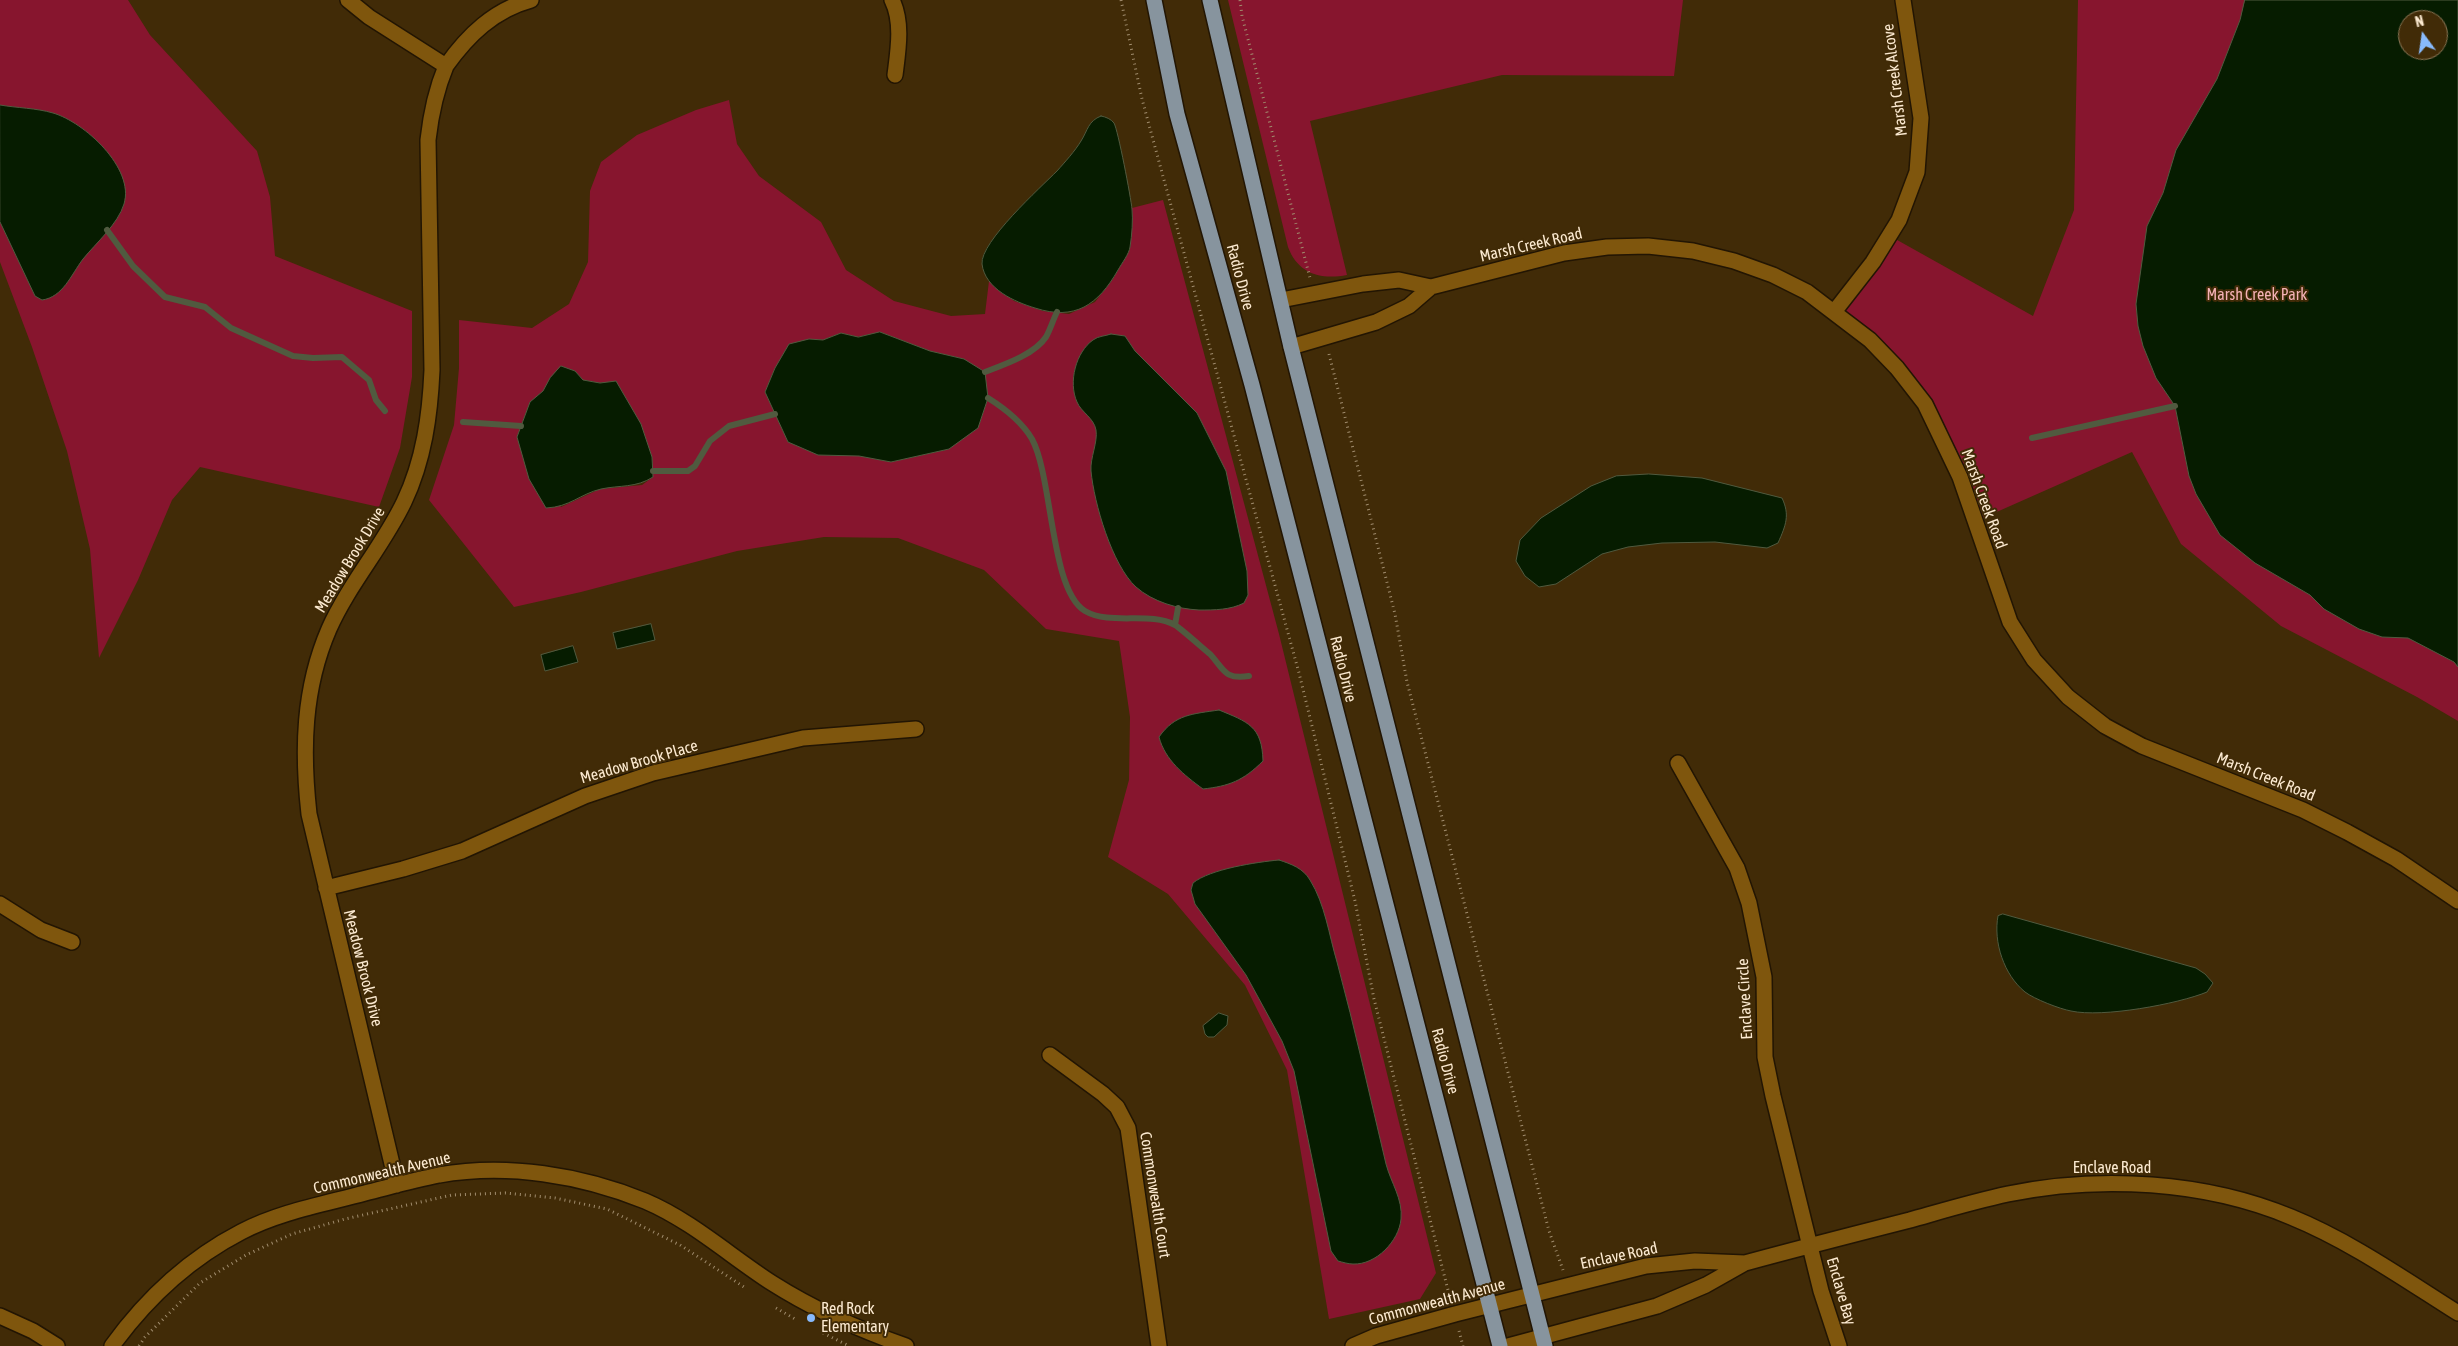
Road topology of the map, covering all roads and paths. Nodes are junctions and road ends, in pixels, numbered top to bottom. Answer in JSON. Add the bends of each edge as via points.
{"nodes":[{"id":1,"x":348,"y":0,"type":"edge"},
{"id":2,"x":531,"y":0,"type":"edge"},
{"id":3,"x":892,"y":0,"type":"edge"},
{"id":4,"x":1121,"y":0,"type":"edge"},
{"id":5,"x":1154,"y":0,"type":"edge"},
{"id":6,"x":1210,"y":0,"type":"edge"},
{"id":7,"x":1240,"y":0,"type":"edge"},
{"id":8,"x":1903,"y":0,"type":"edge"},
{"id":9,"x":446,"y":66,"type":"junction"},
{"id":10,"x":895,"y":75,"type":"dead end"},
{"id":11,"x":1431,"y":287,"type":"junction"},
{"id":12,"x":1316,"y":294,"type":"junction"},
{"id":13,"x":1281,"y":300,"type":"junction"},
{"id":14,"x":1834,"y":312,"type":"junction"},
{"id":15,"x":1325,"y":338,"type":"junction"},
{"id":16,"x":1290,"y":347,"type":"junction"},
{"id":17,"x":916,"y":729,"type":"dead end"},
{"id":18,"x":1678,"y":763,"type":"dead end"},
{"id":19,"x":326,"y":888,"type":"junction"},
{"id":20,"x":2458,"y":901,"type":"edge"},
{"id":21,"x":0,"y":904,"type":"edge"},
{"id":22,"x":72,"y":942,"type":"dead end"},
{"id":23,"x":1050,"y":1055,"type":"dead end"},
{"id":24,"x":398,"y":1185,"type":"junction"},
{"id":25,"x":1810,"y":1246,"type":"junction"},
{"id":26,"x":1562,"y":1263,"type":"dead end"},
{"id":27,"x":1745,"y":1263,"type":"junction"},
{"id":28,"x":1448,"y":1291,"type":"dead end"},
{"id":29,"x":752,"y":1293,"type":"dead end"},
{"id":30,"x":1532,"y":1295,"type":"junction"},
{"id":31,"x":768,"y":1303,"type":"dead end"},
{"id":32,"x":1490,"y":1305,"type":"junction"},
{"id":33,"x":2458,"y":1313,"type":"edge"},
{"id":34,"x":0,"y":1316,"type":"edge"},
{"id":35,"x":800,"y":1322,"type":"dead end"},
{"id":36,"x":816,"y":1330,"type":"dead end"},
{"id":37,"x":1544,"y":1341,"type":"edge"},
{"id":38,"x":889,"y":1343,"type":"edge"},
{"id":39,"x":57,"y":1346,"type":"edge"},
{"id":40,"x":112,"y":1346,"type":"edge"},
{"id":41,"x":139,"y":1346,"type":"edge"},
{"id":42,"x":849,"y":1346,"type":"edge"},
{"id":43,"x":906,"y":1346,"type":"edge"},
{"id":44,"x":1159,"y":1346,"type":"edge"},
{"id":45,"x":1353,"y":1346,"type":"edge"},
{"id":46,"x":1500,"y":1346,"type":"edge"},
{"id":47,"x":1508,"y":1346,"type":"edge"},
{"id":48,"x":1839,"y":1346,"type":"edge"}],
"edges":[{"from":1,"to":9,"type":"street"},
{"from":2,"to":9,"type":"street","name":"Meadow Brook Drive","via":[[497,14],[477,29]]},
{"from":3,"to":10,"type":"street","via":[[899,37]]},
{"from":4,"to":28,"type":"path","via":[[1156,151],[1299,673],[1355,901],[1374,999]]},
{"from":5,"to":32,"type":"main road","name":"Radio Drive","via":[[1177,114],[1252,385]]},
{"from":6,"to":13,"type":"main road","name":"Radio Drive"},
{"from":7,"to":12,"type":"path","via":[[1302,255]]},
{"from":8,"to":14,"type":"street","name":"Marsh Creek Alcove","via":[[1921,118],[1917,172],[1900,220],[1873,262]]},
{"from":9,"to":19,"type":"street","name":"Meadow Brook Drive","via":[[436,88],[428,140],[432,370],[424,441],[405,501],[330,629],[309,697],[304,734],[305,775],[309,814]]},
{"from":11,"to":12,"type":"street","name":"Marsh Creek Road","via":[[1399,280]]},
{"from":11,"to":14,"type":"street","name":"Marsh Creek Road","via":[[1564,253],[1648,246],[1693,251],[1772,275],[1807,292]]},
{"from":11,"to":15,"type":"street","name":"Marsh Creek Road","via":[[1409,306],[1376,322]]},
{"from":12,"to":13,"type":"street","name":"Marsh Creek Road"},
{"from":13,"to":16,"type":"main road","name":"Radio Drive"},
{"from":14,"to":20,"type":"street","name":"Marsh Creek Road","via":[[1870,340],[1925,404],[1960,477],[2010,622],[2034,660],[2068,697],[2105,726],[2142,746],[2303,810],[2347,832],[2396,859]]},
{"from":15,"to":16,"type":"street","name":"Marsh Creek Road"},
{"from":15,"to":26,"type":"path","via":[[1395,614],[1406,682],[1549,1231]]},
{"from":16,"to":30,"type":"main road","name":"Radio Drive"},
{"from":17,"to":19,"type":"street","name":"Meadow Brook Place","via":[[804,738],[653,773],[585,796],[462,851]]},
{"from":18,"to":25,"type":"street","name":"Enclave Circle","via":[[1737,868],[1749,903],[1764,976],[1765,1056]]},
{"from":19,"to":24,"type":"street","name":"Meadow Brook Drive"},
{"from":21,"to":22,"type":"street","via":[[41,930]]},
{"from":23,"to":44,"type":"street","name":"Commonwealth Court","via":[[1103,1094],[1117,1108],[1128,1128]]},
{"from":24,"to":38,"type":"street","name":"Commonwealth Avenue","via":[[439,1175],[515,1172],[583,1180],[616,1190],[674,1216],[774,1284]]},
{"from":24,"to":40,"type":"street","name":"Commonwealth Avenue","via":[[312,1207],[242,1231],[176,1275],[151,1298]]},
{"from":25,"to":27,"type":"street","name":"Enclave Road"},
{"from":25,"to":33,"type":"street","name":"Enclave Road","via":[[2009,1194],[2058,1186],[2157,1185],[2208,1193],[2290,1216],[2333,1236]]},
{"from":25,"to":48,"type":"street","name":"Enclave Bay"},
{"from":27,"to":30,"type":"street","name":"Enclave Road","via":[[1695,1261],[1646,1266]]},
{"from":27,"to":37,"type":"street","name":"Enclave Road","via":[[1706,1285],[1656,1306]]},
{"from":29,"to":41,"type":"path","via":[[680,1245],[607,1209],[555,1198],[505,1193],[452,1195],[292,1234],[246,1255],[200,1283]]},
{"from":30,"to":32,"type":"street","name":"Commonwealth Avenue"},
{"from":30,"to":37,"type":"main road","name":"Radio Drive"},
{"from":31,"to":35,"type":"path"},
{"from":32,"to":45,"type":"street","name":"Commonwealth Avenue","via":[[1376,1336]]},
{"from":32,"to":46,"type":"main road","name":"Radio Drive"},
{"from":34,"to":39,"type":"street","via":[[33,1330]]},
{"from":36,"to":42,"type":"path"},
{"from":37,"to":47,"type":"street"},
{"from":38,"to":43,"type":"street","name":"Commonwealth Avenue"}]}
